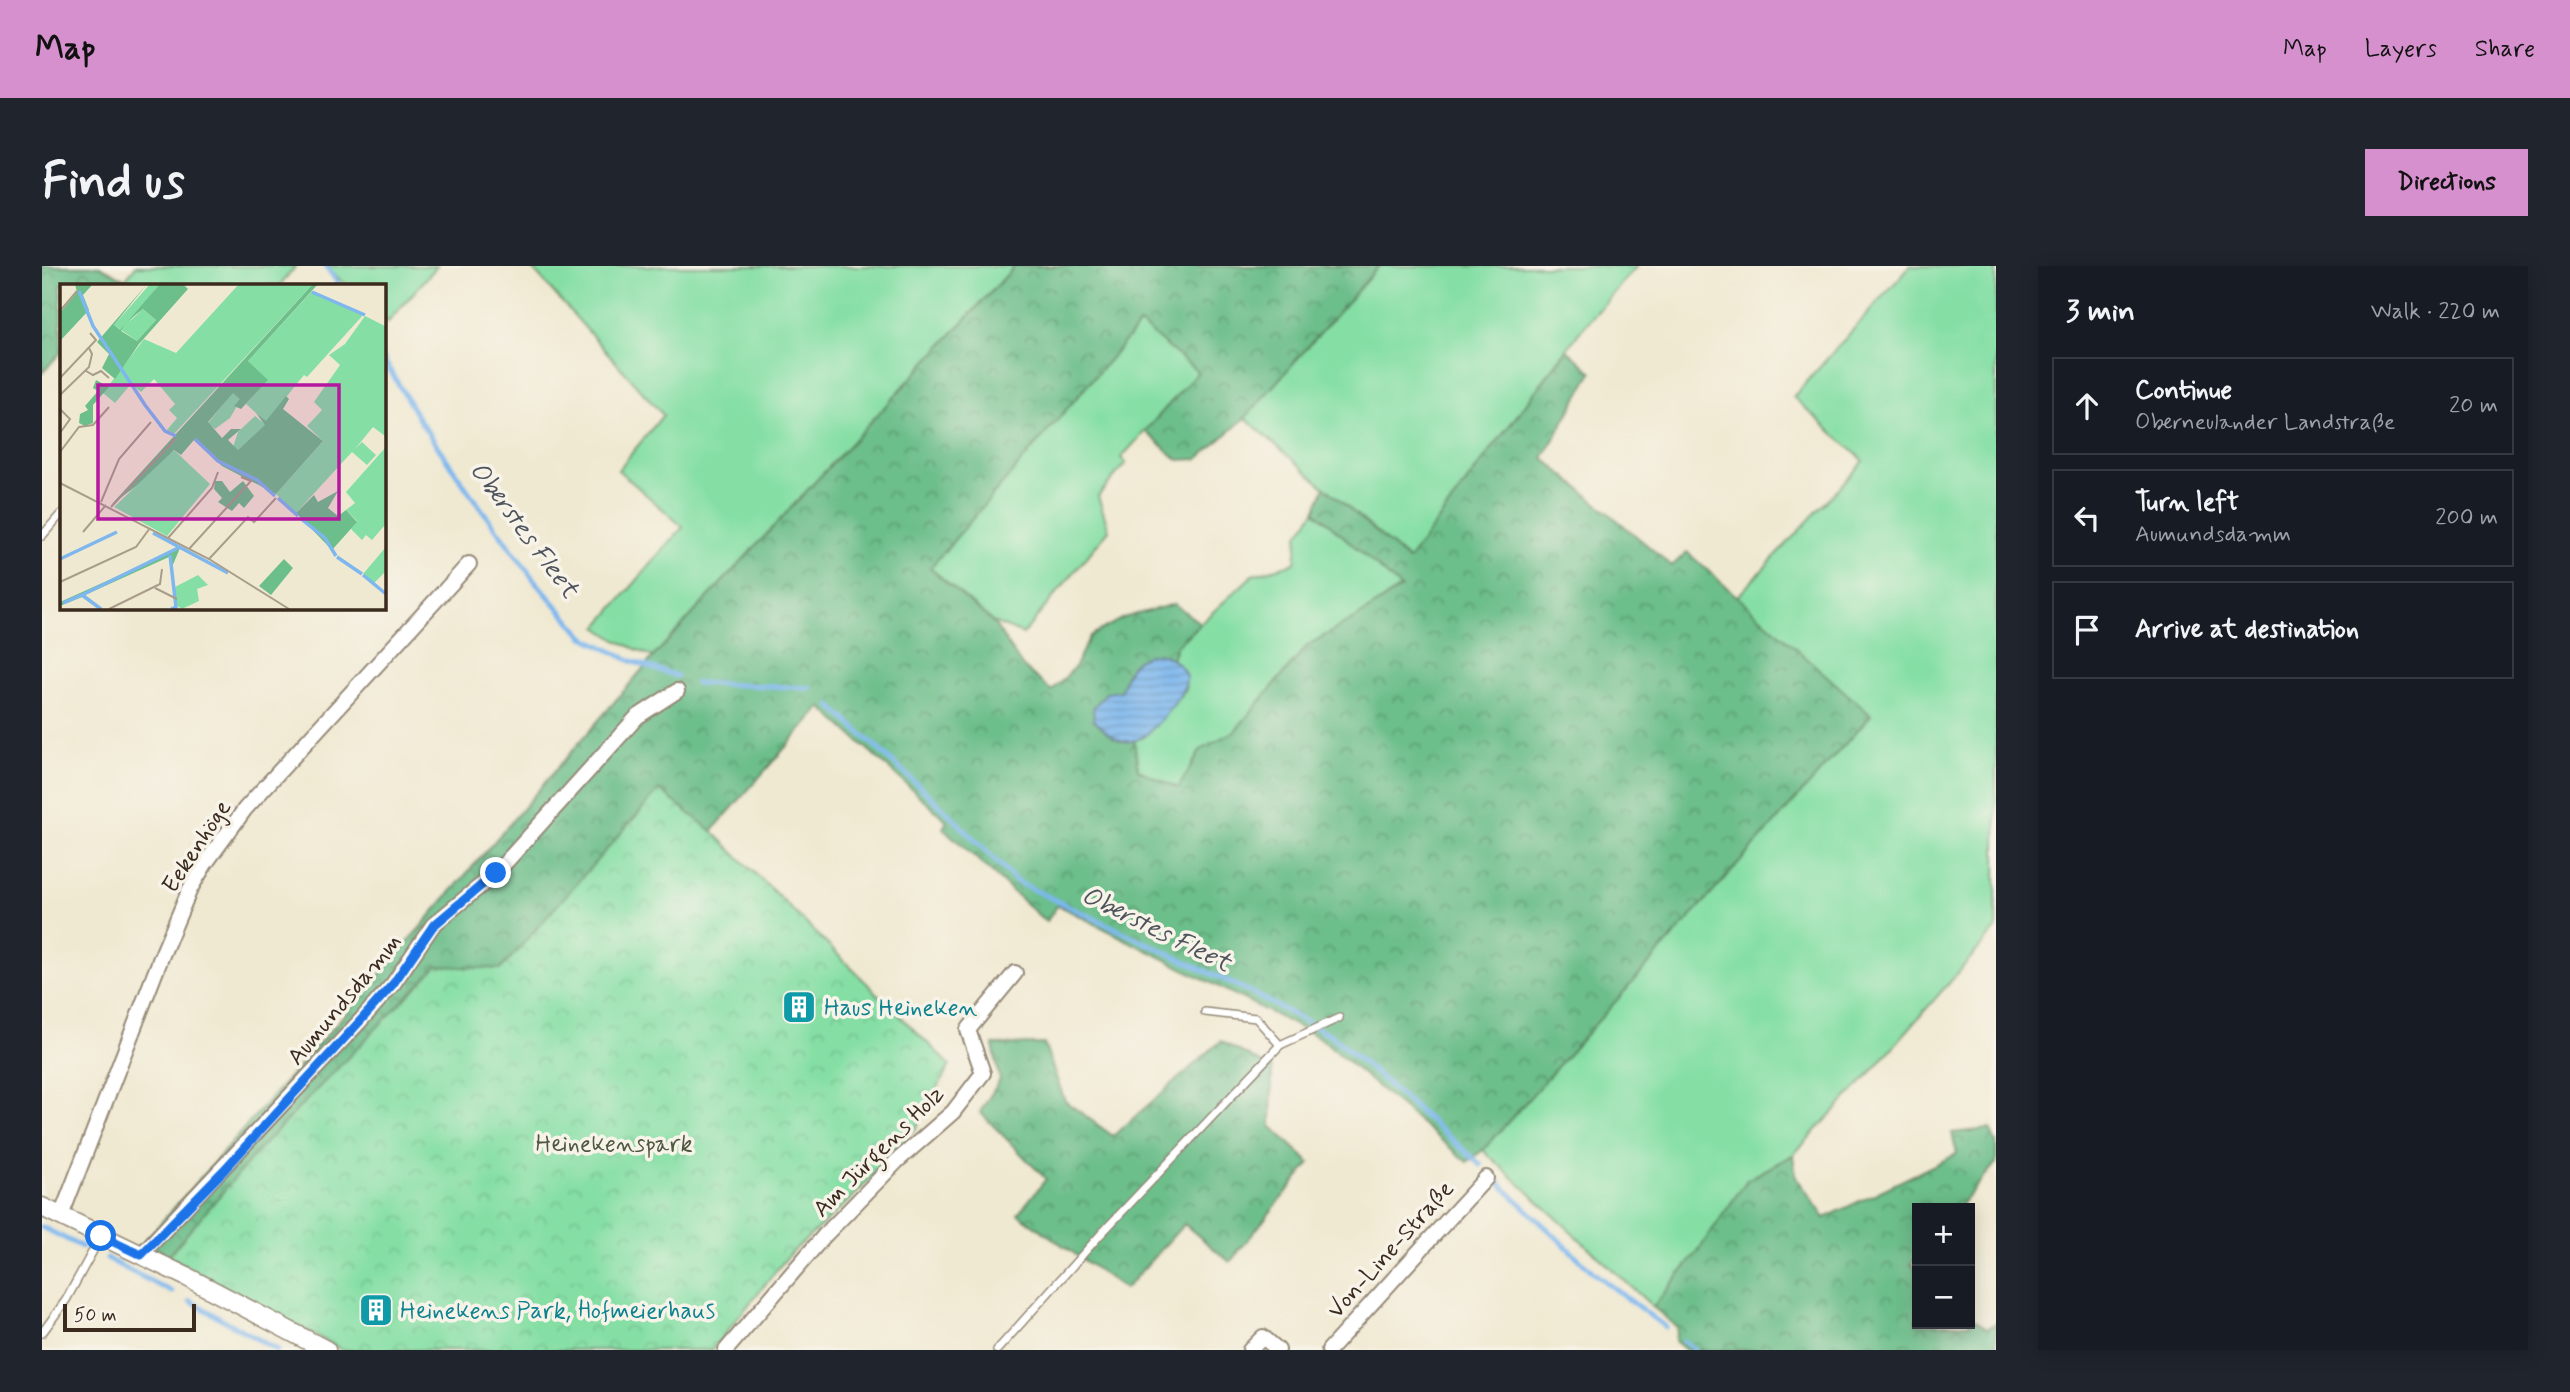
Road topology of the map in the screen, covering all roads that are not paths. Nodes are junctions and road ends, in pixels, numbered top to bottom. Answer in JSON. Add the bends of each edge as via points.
{"nodes":[{"id":1,"x":60,"y":515,"type":"edge"},
{"id":2,"x":42,"y":536,"type":"edge"},
{"id":3,"x":470,"y":564,"type":"dead end"},
{"id":4,"x":677,"y":691,"type":"dead end"},
{"id":5,"x":1015,"y":973,"type":"dead end"},
{"id":6,"x":1205,"y":1012,"type":"dead end"},
{"id":7,"x":1339,"y":1018,"type":"dead end"},
{"id":8,"x":1280,"y":1045,"type":"junction"},
{"id":9,"x":1486,"y":1178,"type":"dead end"},
{"id":10,"x":42,"y":1207,"type":"edge"},
{"id":11,"x":61,"y":1216,"type":"junction"},
{"id":12,"x":101,"y":1236,"type":"junction"},
{"id":13,"x":141,"y":1255,"type":"junction"},
{"id":14,"x":42,"y":1333,"type":"edge"},
{"id":15,"x":326,"y":1350,"type":"edge"},
{"id":16,"x":726,"y":1350,"type":"edge"},
{"id":17,"x":997,"y":1350,"type":"edge"},
{"id":18,"x":1250,"y":1350,"type":"edge"},
{"id":19,"x":1278,"y":1350,"type":"edge"},
{"id":20,"x":1329,"y":1350,"type":"edge"}],
"edges":[{"from":1,"to":2,"type":"lane"},
{"from":3,"to":11,"type":"street","name":"Eekenhöge","via":[[245,809],[205,864],[167,944]]},
{"from":4,"to":13,"type":"street","name":"Aumundsdamm","via":[[637,717],[496,873],[433,926],[385,993]]},
{"from":5,"to":16,"type":"street","name":"Am Jürgens Holz","via":[[968,1030],[983,1073],[965,1097],[824,1236]]},
{"from":6,"to":8,"type":"lane","via":[[1256,1018]]},
{"from":7,"to":8,"type":"lane"},
{"from":8,"to":17,"type":"lane"},
{"from":9,"to":20,"type":"street","name":"Von-Line-Straße"},
{"from":10,"to":11,"type":"street"},
{"from":11,"to":12,"type":"street"},
{"from":12,"to":13,"type":"street"},
{"from":12,"to":14,"type":"lane"},
{"from":13,"to":15,"type":"street"},
{"from":18,"to":19,"type":"street","via":[[1263,1337]]}]}
